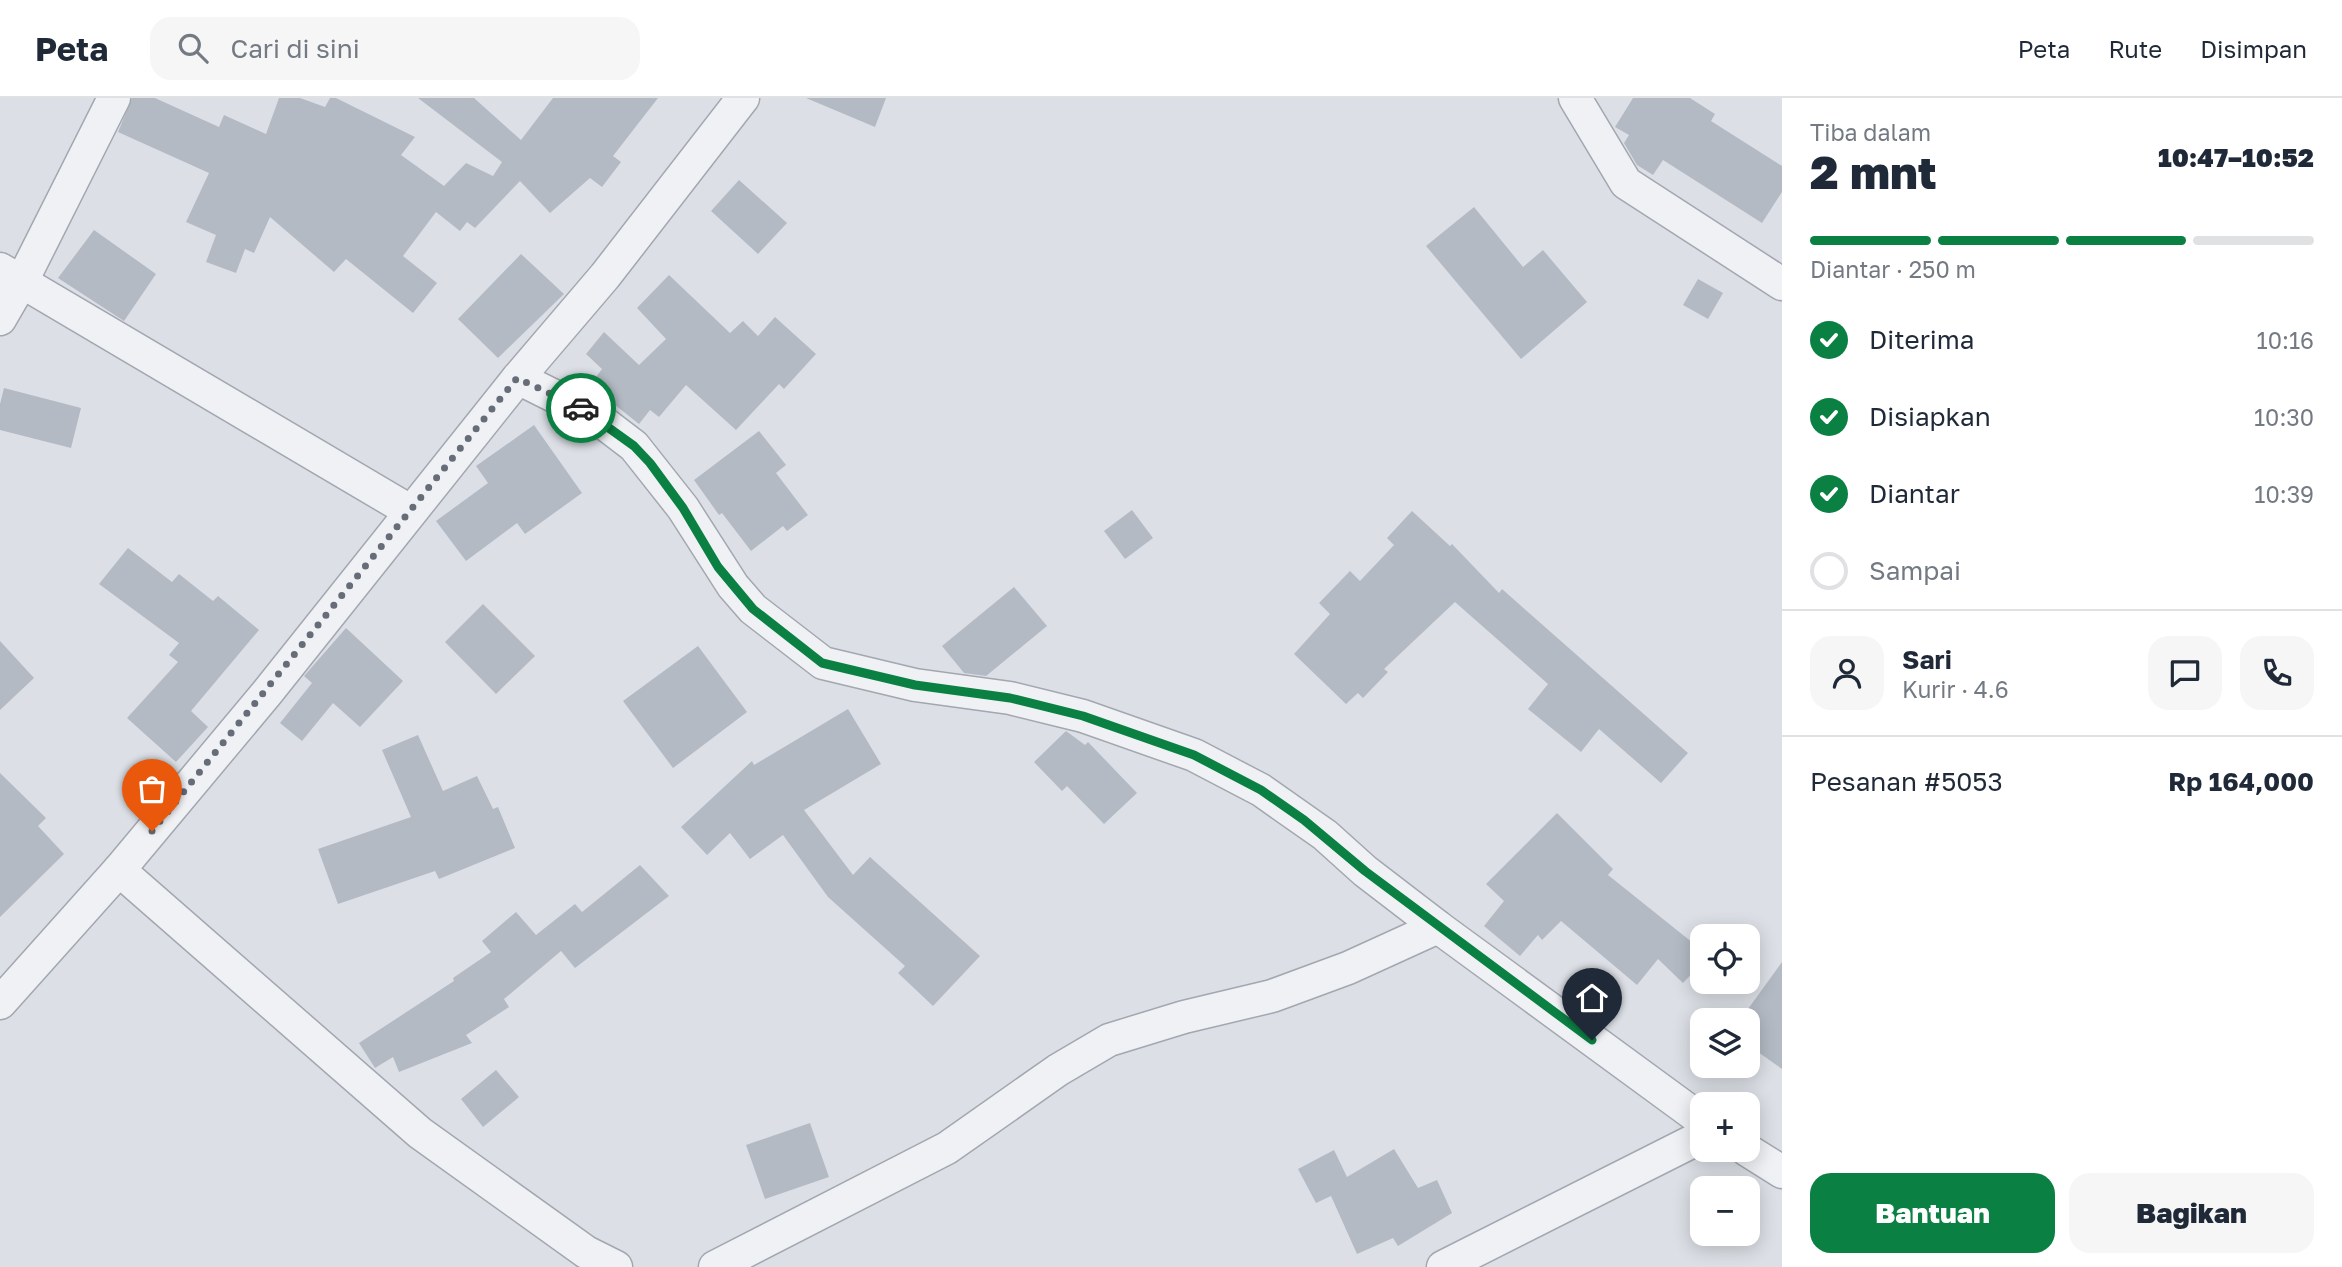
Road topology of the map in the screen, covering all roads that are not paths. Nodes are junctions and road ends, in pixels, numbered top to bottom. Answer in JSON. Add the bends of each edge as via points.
{"nodes":[{"id":1,"x":114,"y":98,"type":"edge"},
{"id":2,"x":743,"y":98,"type":"edge"},
{"id":3,"x":1575,"y":98,"type":"edge"},
{"id":4,"x":11,"y":275,"type":"edge"},
{"id":5,"x":1782,"y":284,"type":"edge"},
{"id":6,"x":0,"y":319,"type":"edge"},
{"id":7,"x":517,"y":378,"type":"junction"},
{"id":8,"x":410,"y":511,"type":"junction"},
{"id":9,"x":119,"y":870,"type":"junction"},
{"id":10,"x":1438,"y":927,"type":"junction"},
{"id":11,"x":0,"y":1003,"type":"edge"},
{"id":12,"x":1690,"y":1111,"type":"edge"},
{"id":13,"x":1690,"y":1143,"type":"edge"},
{"id":14,"x":1760,"y":1158,"type":"edge"},
{"id":15,"x":1782,"y":1172,"type":"edge"},
{"id":16,"x":616,"y":1267,"type":"edge"},
{"id":17,"x":715,"y":1267,"type":"edge"},
{"id":18,"x":1443,"y":1267,"type":"edge"}],
"edges":[{"from":1,"to":4,"type":"street"},
{"from":2,"to":7,"type":"street","via":[[605,276]]},
{"from":3,"to":5,"type":"street","via":[[1626,183]]},
{"from":4,"to":6,"type":"street"},
{"from":4,"to":8,"type":"street"},
{"from":7,"to":8,"type":"street"},
{"from":7,"to":10,"type":"street","via":[[575,405],[634,446],[683,508],[739,594],[822,663],[1083,716],[1194,755],[1261,790],[1325,835]]},
{"from":8,"to":9,"type":"street"},
{"from":9,"to":11,"type":"street"},
{"from":9,"to":16,"type":"street","via":[[420,1133],[586,1252]]},
{"from":10,"to":12,"type":"street"},
{"from":10,"to":17,"type":"street","via":[[1272,996],[1109,1040],[947,1148]]},
{"from":13,"to":18,"type":"street"},
{"from":14,"to":15,"type":"street"}]}
